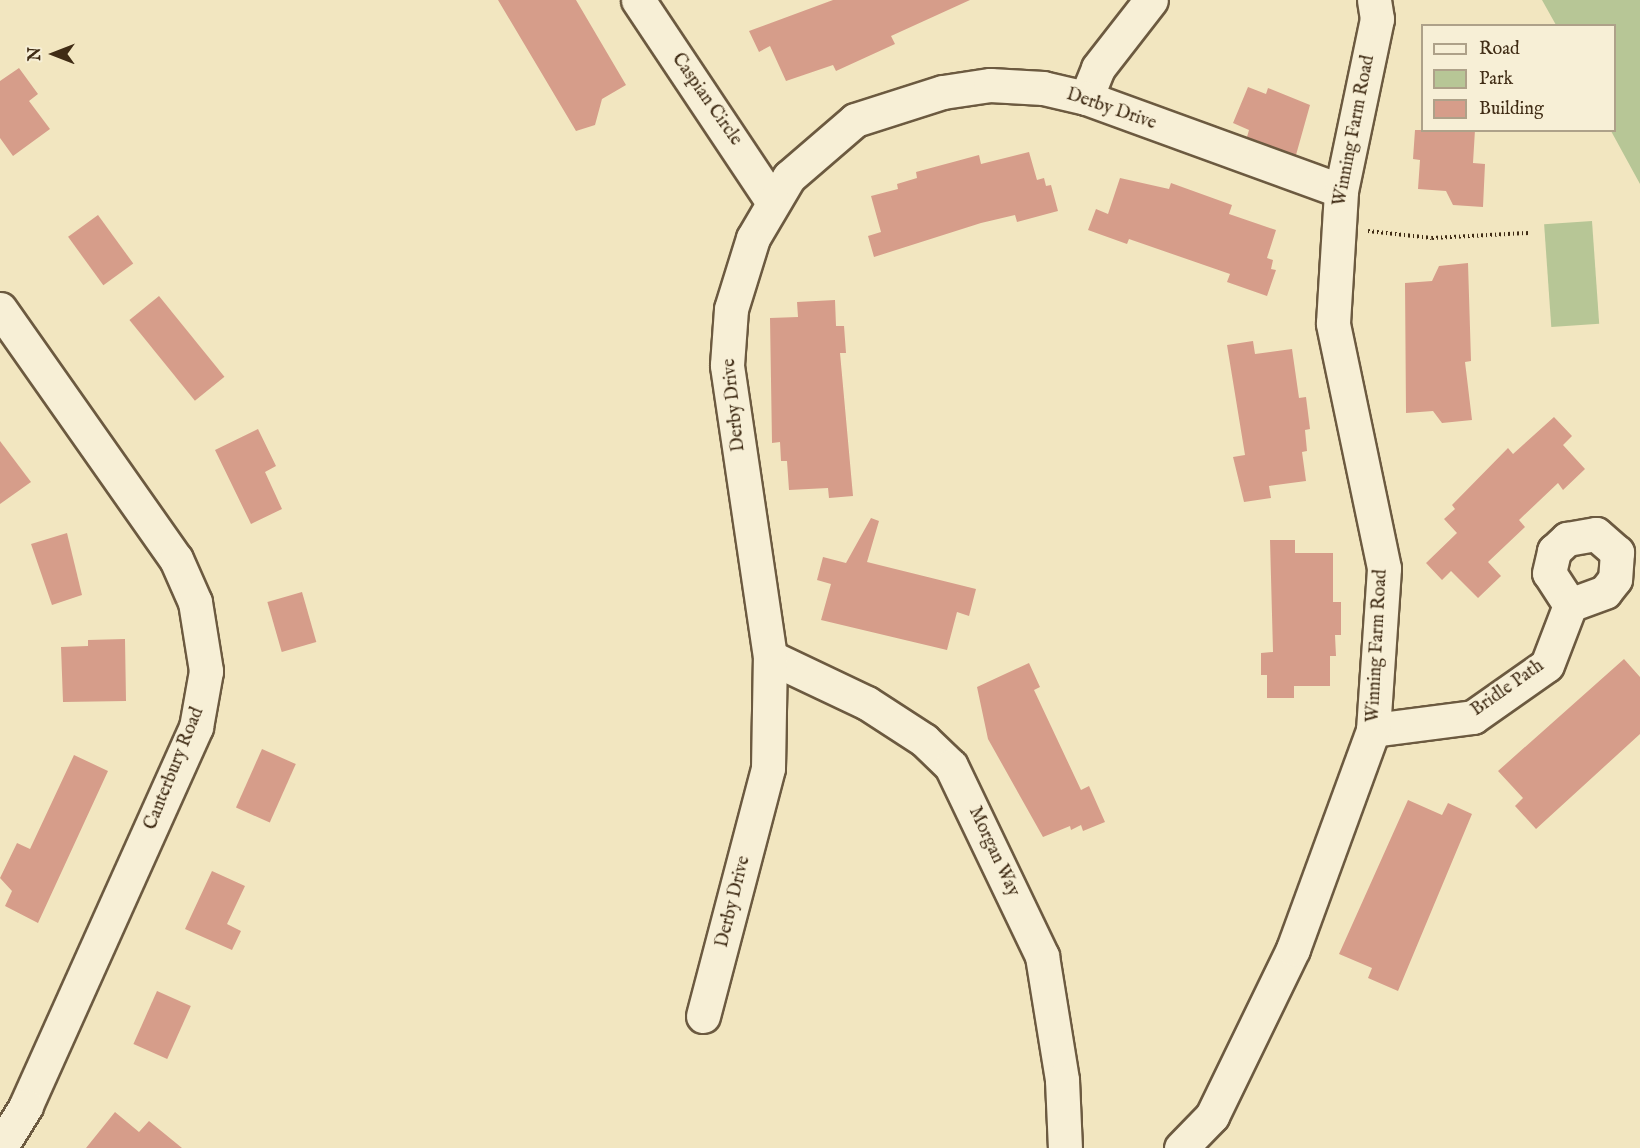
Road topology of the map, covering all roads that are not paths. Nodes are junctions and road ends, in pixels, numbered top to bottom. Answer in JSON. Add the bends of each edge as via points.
{"nodes":[{"id":1,"x":638,"y":0,"type":"edge"},
{"id":2,"x":1151,"y":0,"type":"edge"},
{"id":3,"x":1374,"y":0,"type":"edge"},
{"id":4,"x":1086,"y":98,"type":"junction"},
{"id":5,"x":1341,"y":191,"type":"junction"},
{"id":6,"x":772,"y":201,"type":"junction"},
{"id":7,"x":0,"y":309,"type":"edge"},
{"id":8,"x":1570,"y":605,"type":"dead end"},
{"id":9,"x":770,"y":657,"type":"junction"},
{"id":10,"x":1373,"y":730,"type":"junction"},
{"id":11,"x":703,"y":1016,"type":"dead end"},
{"id":12,"x":0,"y":1148,"type":"edge"},
{"id":13,"x":1065,"y":1148,"type":"edge"},
{"id":14,"x":1181,"y":1148,"type":"edge"}],
"edges":[{"from":1,"to":6,"type":"street","name":"Caspian Circle"},
{"from":2,"to":4,"type":"street","via":[[1098,68]]},
{"from":3,"to":5,"type":"street","name":"Winning Farm Road","via":[[1377,19]]},
{"from":4,"to":5,"type":"street","name":"Derby Drive"},
{"from":4,"to":6,"type":"street","name":"Derby Drive","via":[[1043,88],[990,85],[898,104],[855,120],[789,177]]},
{"from":5,"to":10,"type":"street","name":"Winning Farm Road","via":[[1333,323],[1384,568]]},
{"from":6,"to":9,"type":"street","name":"Derby Drive","via":[[753,238],[731,309],[727,365]]},
{"from":7,"to":12,"type":"street","name":"Canterbury Road","via":[[176,559],[200,619],[206,671],[196,728],[26,1106]]},
{"from":8,"to":10,"type":"street","name":"Bridle Path","via":[[1547,665],[1473,717]]},
{"from":9,"to":11,"type":"street","name":"Derby Drive","via":[[768,768]]},
{"from":9,"to":13,"type":"street","name":"Morgan Way","via":[[867,703],[924,740],[951,766],[1042,956],[1062,1080]]},
{"from":10,"to":14,"type":"street","name":"Winning Farm Road","via":[[1293,949],[1212,1116]]}]}
